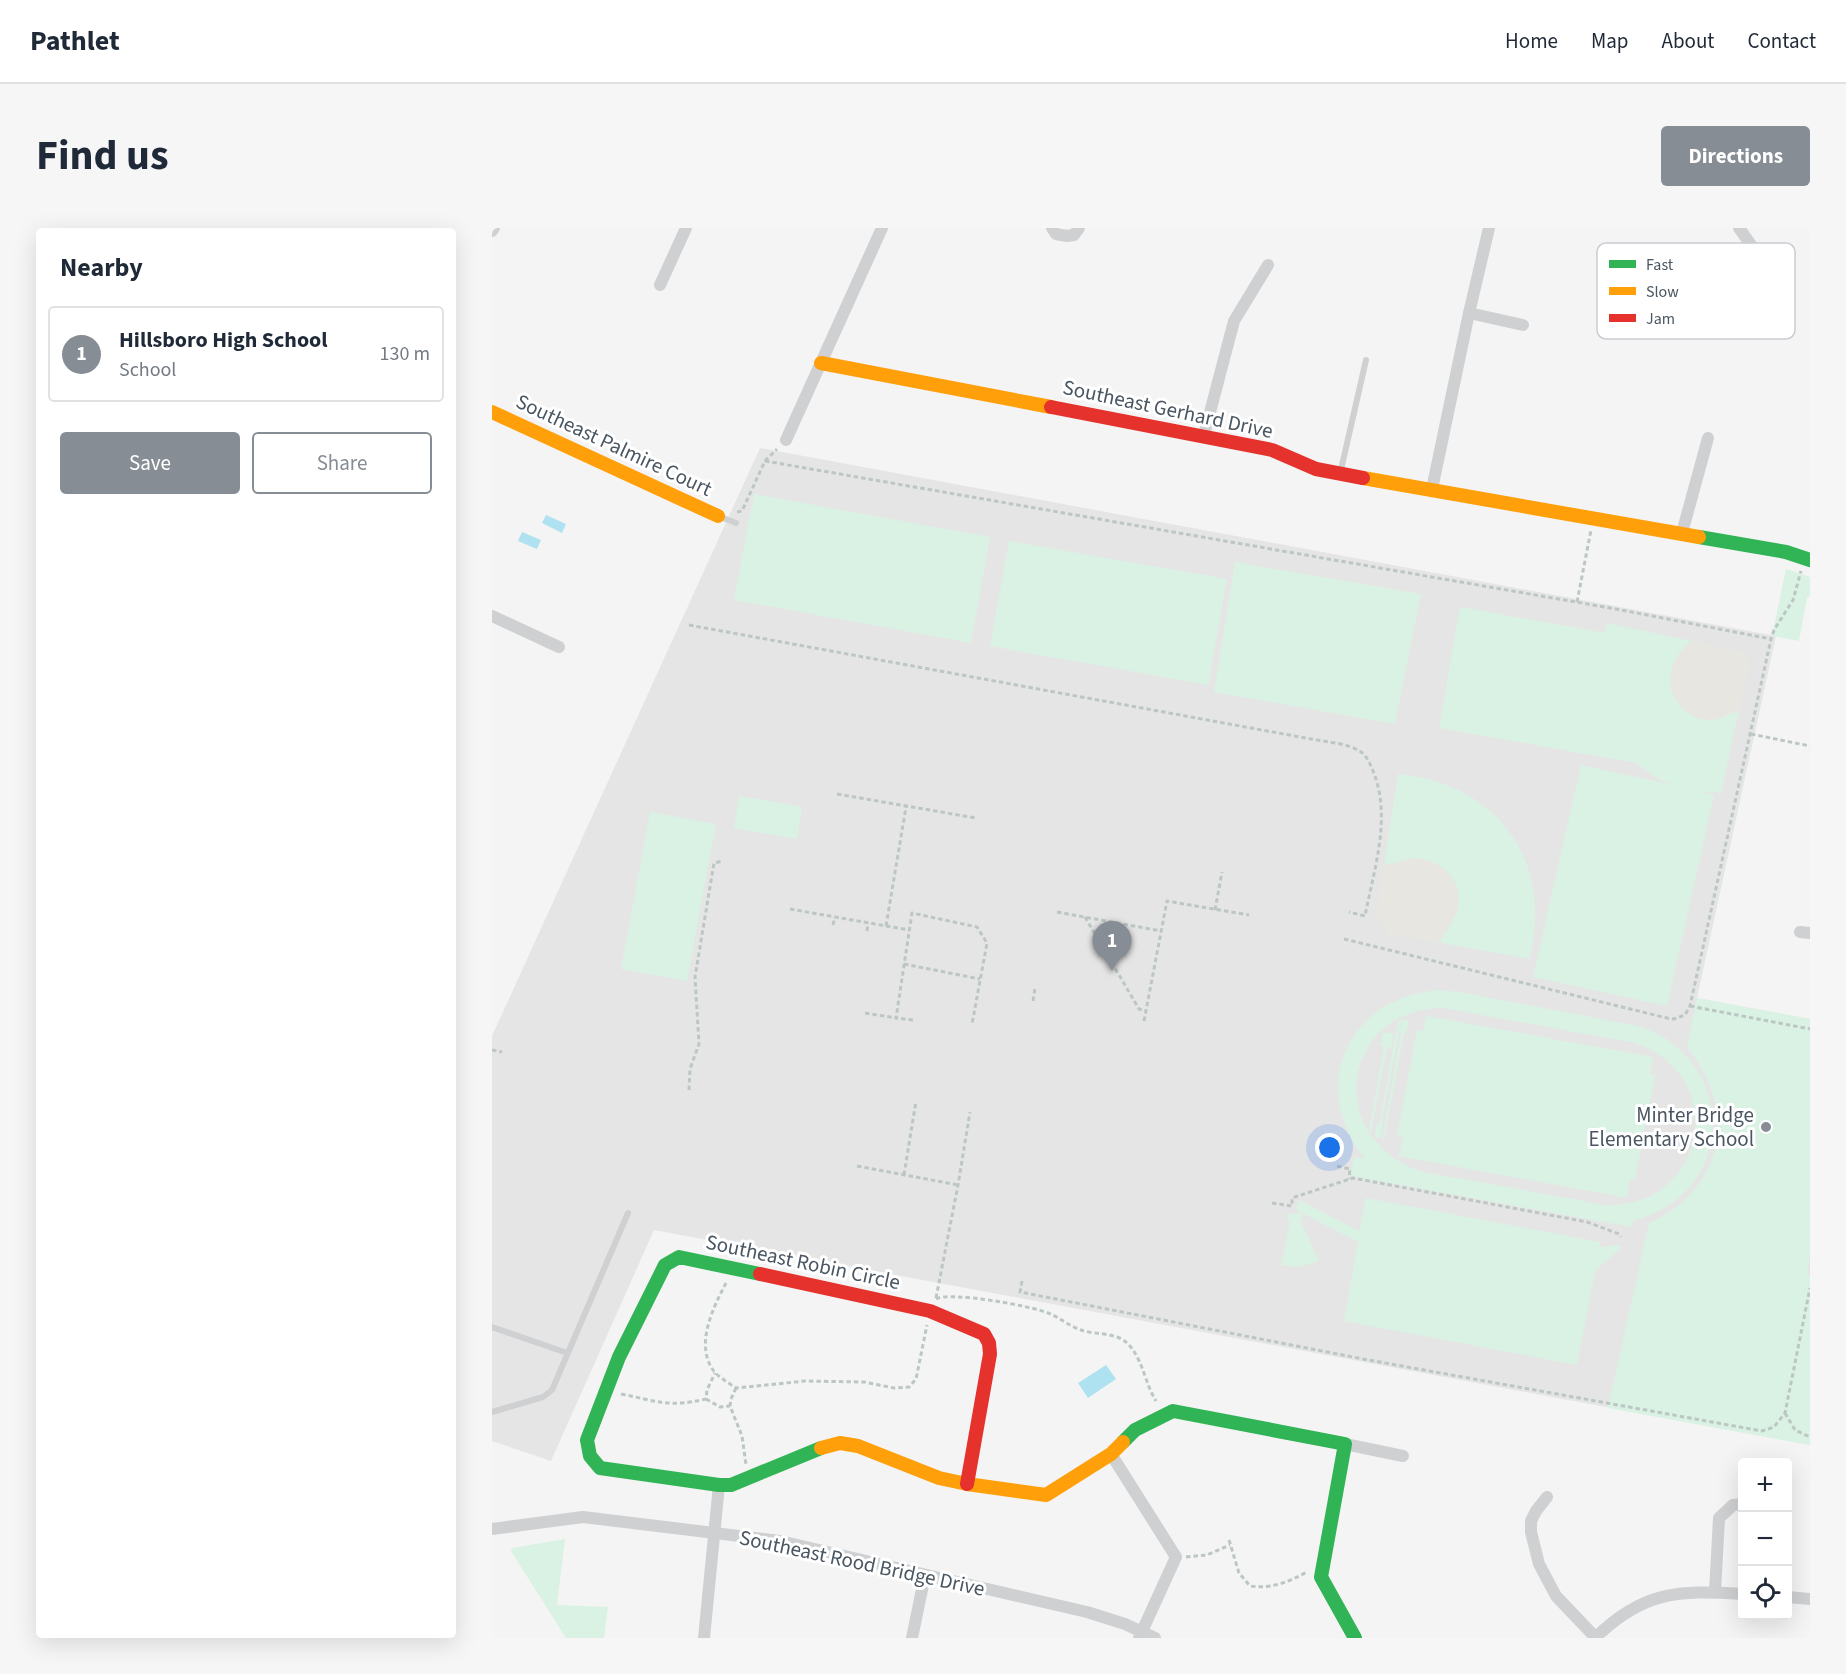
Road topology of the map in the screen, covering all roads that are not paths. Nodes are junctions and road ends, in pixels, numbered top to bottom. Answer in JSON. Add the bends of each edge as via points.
{"nodes":[{"id":1,"x":687,"y":228,"type":"edge"},
{"id":2,"x":882,"y":228,"type":"edge"},
{"id":3,"x":1052,"y":228,"type":"edge"},
{"id":4,"x":1079,"y":228,"type":"edge"},
{"id":5,"x":1489,"y":228,"type":"edge"},
{"id":6,"x":1738,"y":228,"type":"edge"},
{"id":7,"x":1749,"y":243,"type":"edge"},
{"id":8,"x":1268,"y":265,"type":"dead end"},
{"id":9,"x":660,"y":285,"type":"dead end"},
{"id":10,"x":1469,"y":313,"type":"junction"},
{"id":11,"x":1523,"y":325,"type":"dead end"},
{"id":12,"x":1366,"y":360,"type":"dead end"},
{"id":13,"x":821,"y":363,"type":"junction"},
{"id":14,"x":492,"y":412,"type":"edge"},
{"id":15,"x":1204,"y":435,"type":"junction"},
{"id":16,"x":1708,"y":438,"type":"dead end"},
{"id":17,"x":786,"y":440,"type":"road end"},
{"id":18,"x":1340,"y":474,"type":"junction"},
{"id":19,"x":1432,"y":489,"type":"junction"},
{"id":20,"x":718,"y":516,"type":"joint"},
{"id":21,"x":736,"y":523,"type":"dead end"},
{"id":22,"x":1682,"y":533,"type":"junction"},
{"id":23,"x":1808,"y":559,"type":"edge"},
{"id":24,"x":492,"y":616,"type":"edge"},
{"id":25,"x":559,"y":647,"type":"dead end"},
{"id":26,"x":628,"y":1213,"type":"dead end"},
{"id":27,"x":492,"y":1327,"type":"edge"},
{"id":28,"x":567,"y":1353,"type":"junction"},
{"id":29,"x":492,"y":1412,"type":"edge"},
{"id":30,"x":1345,"y":1444,"type":"junction"},
{"id":31,"x":1112,"y":1454,"type":"junction"},
{"id":32,"x":1403,"y":1456,"type":"dead end"},
{"id":33,"x":967,"y":1484,"type":"junction"},
{"id":34,"x":719,"y":1485,"type":"junction"},
{"id":35,"x":1547,"y":1497,"type":"dead end"},
{"id":36,"x":1738,"y":1504,"type":"edge"},
{"id":37,"x":492,"y":1529,"type":"edge"},
{"id":38,"x":714,"y":1532,"type":"junction"},
{"id":39,"x":925,"y":1575,"type":"junction"},
{"id":40,"x":1715,"y":1592,"type":"junction"},
{"id":41,"x":1738,"y":1594,"type":"edge"},
{"id":42,"x":1792,"y":1597,"type":"edge"},
{"id":43,"x":1810,"y":1599,"type":"edge"},
{"id":44,"x":1141,"y":1635,"type":"edge"},
{"id":45,"x":704,"y":1638,"type":"edge"},
{"id":46,"x":912,"y":1638,"type":"edge"},
{"id":47,"x":1155,"y":1638,"type":"edge"},
{"id":48,"x":1355,"y":1638,"type":"edge"},
{"id":49,"x":1595,"y":1638,"type":"edge"}],
"edges":[{"from":1,"to":9,"type":"street"},
{"from":2,"to":13,"type":"street"},
{"from":3,"to":4,"type":"street","via":[[1056,234],[1067,236],[1074,235]]},
{"from":5,"to":10,"type":"street"},
{"from":6,"to":7,"type":"street"},
{"from":8,"to":15,"type":"street","via":[[1234,321]]},
{"from":10,"to":11,"type":"street"},
{"from":10,"to":19,"type":"street"},
{"from":12,"to":18,"type":"lane"},
{"from":13,"to":15,"type":"street","name":"Southeast Gerhard Drive"},
{"from":13,"to":17,"type":"street"},
{"from":14,"to":20,"type":"street","name":"Southeast Palmire Court"},
{"from":15,"to":18,"type":"street","name":"Southeast Gerhard Drive","via":[[1272,450],[1316,469]]},
{"from":16,"to":22,"type":"street"},
{"from":18,"to":19,"type":"street","name":"Southeast Gerhard Drive"},
{"from":19,"to":22,"type":"street","name":"Southeast Gerhard Drive"},
{"from":20,"to":21,"type":"lane"},
{"from":22,"to":23,"type":"street","name":"Southeast Gerhard Drive"},
{"from":24,"to":25,"type":"street"},
{"from":26,"to":28,"type":"lane"},
{"from":27,"to":28,"type":"lane"},
{"from":28,"to":29,"type":"lane","via":[[552,1390],[543,1397]]},
{"from":30,"to":31,"type":"street","via":[[1173,1411],[1135,1431]]},
{"from":30,"to":32,"type":"street"},
{"from":30,"to":48,"type":"street","via":[[1322,1577]]},
{"from":31,"to":33,"type":"street","via":[[1047,1495]]},
{"from":31,"to":44,"type":"street","via":[[1176,1557]]},
{"from":33,"to":34,"type":"street","via":[[840,1443],[731,1485]]},
{"from":33,"to":34,"type":"street","name":"Southeast Robin Circle","via":[[990,1354],[984,1334],[930,1311],[679,1257],[665,1265],[619,1357],[587,1440],[590,1456],[600,1468]]},
{"from":34,"to":38,"type":"street"},
{"from":35,"to":49,"type":"street","via":[[1532,1521],[1539,1564],[1556,1596]]},
{"from":36,"to":40,"type":"street","via":[[1725,1510],[1719,1518]]},
{"from":37,"to":38,"type":"street","name":"Southeast Rood Bridge Drive","via":[[583,1517]]},
{"from":38,"to":39,"type":"street","name":"Southeast Rood Bridge Drive","via":[[780,1541]]},
{"from":38,"to":45,"type":"street"},
{"from":39,"to":44,"type":"street","name":"Southeast Rood Bridge Drive","via":[[1087,1612]]},
{"from":39,"to":46,"type":"street"},
{"from":40,"to":41,"type":"street"},
{"from":40,"to":49,"type":"street","via":[[1661,1596],[1631,1609]]},
{"from":42,"to":43,"type":"street"},
{"from":44,"to":47,"type":"street","name":"Southeast Rood Bridge Drive"}]}
